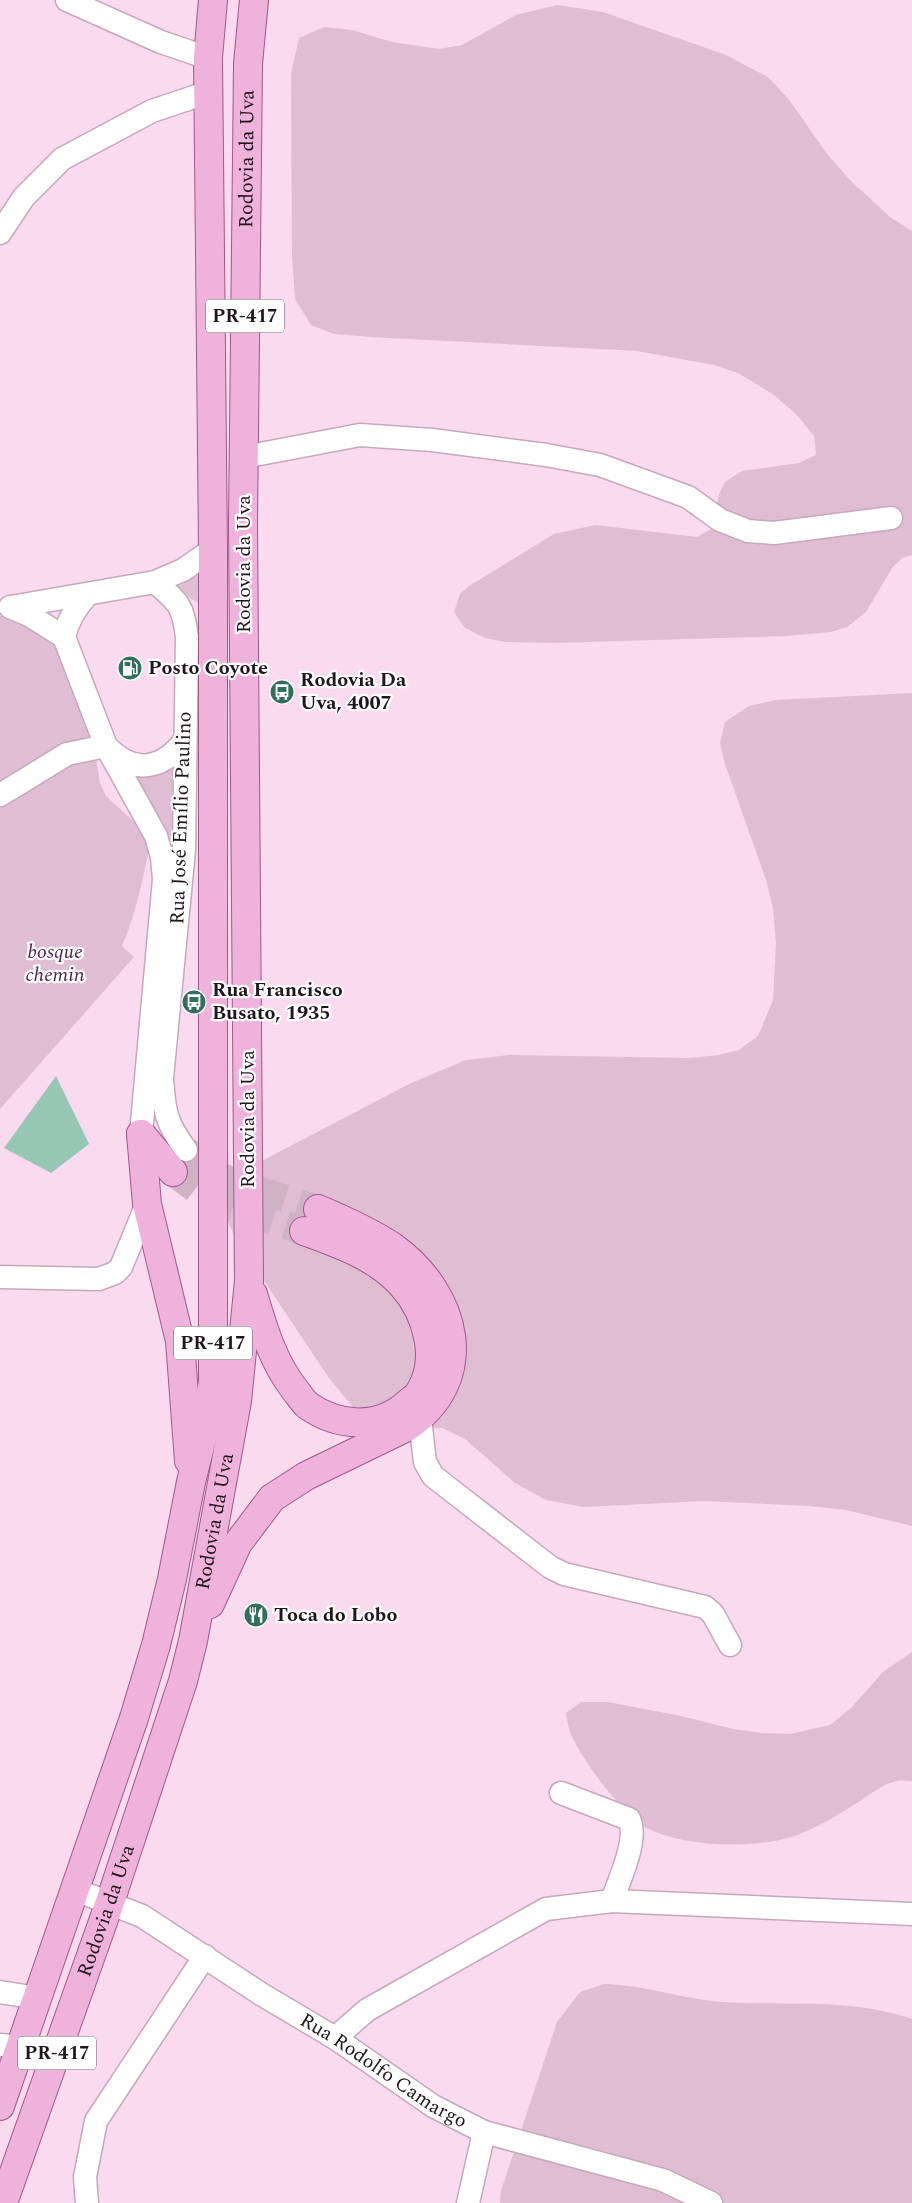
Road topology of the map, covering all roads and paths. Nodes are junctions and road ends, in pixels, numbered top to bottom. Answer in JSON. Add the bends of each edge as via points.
{"nodes":[{"id":1,"x":67,"y":0,"type":"edge"},
{"id":2,"x":213,"y":0,"type":"edge"},
{"id":3,"x":254,"y":0,"type":"edge"},
{"id":4,"x":208,"y":58,"type":"junction"},
{"id":5,"x":209,"y":92,"type":"junction"},
{"id":6,"x":0,"y":233,"type":"edge"},
{"id":7,"x":244,"y":456,"type":"junction"},
{"id":8,"x":891,"y":518,"type":"dead end"},
{"id":9,"x":214,"y":549,"type":"junction"},
{"id":10,"x":155,"y":582,"type":"junction"},
{"id":11,"x":87,"y":595,"type":"junction"},
{"id":12,"x":5,"y":607,"type":"edge"},
{"id":13,"x":64,"y":637,"type":"junction"},
{"id":14,"x":184,"y":742,"type":"junction"},
{"id":15,"x":106,"y":746,"type":"junction"},
{"id":16,"x":0,"y":795,"type":"edge"},
{"id":17,"x":141,"y":1134,"type":"junction"},
{"id":18,"x":179,"y":1161,"type":"joint"},
{"id":19,"x":147,"y":1204,"type":"junction"},
{"id":20,"x":0,"y":1277,"type":"edge"},
{"id":21,"x":249,"y":1281,"type":"junction"},
{"id":22,"x":420,"y":1418,"type":"junction"},
{"id":23,"x":191,"y":1482,"type":"junction"},
{"id":24,"x":193,"y":1641,"type":"junction"},
{"id":25,"x":730,"y":1644,"type":"dead end"},
{"id":26,"x":561,"y":1793,"type":"dead end"},
{"id":27,"x":76,"y":1890,"type":"junction"},
{"id":28,"x":612,"y":1901,"type":"junction"},
{"id":29,"x":110,"y":1902,"type":"junction"},
{"id":30,"x":912,"y":1914,"type":"edge"},
{"id":31,"x":205,"y":1956,"type":"junction"},
{"id":32,"x":0,"y":1992,"type":"edge"},
{"id":33,"x":38,"y":1998,"type":"junction"},
{"id":34,"x":335,"y":2038,"type":"junction"},
{"id":35,"x":10,"y":2046,"type":"edge"},
{"id":36,"x":0,"y":2106,"type":"edge"},
{"id":37,"x":484,"y":2132,"type":"junction"},
{"id":38,"x":3,"y":2203,"type":"edge"},
{"id":39,"x":87,"y":2203,"type":"edge"},
{"id":40,"x":468,"y":2203,"type":"edge"},
{"id":41,"x":711,"y":2203,"type":"edge"}],
"edges":[{"from":1,"to":4,"type":"street","via":[[161,42]]},
{"from":2,"to":4,"type":"main road","name":"Rodovia da Uva","number":"PR-417"},
{"from":3,"to":7,"type":"main road","name":"Rodovia da Uva","number":"PR-417","via":[[248,64]]},
{"from":4,"to":5,"type":"main road","name":"Rodovia da Uva","number":"PR-417"},
{"from":5,"to":6,"type":"street","via":[[152,111],[62,159],[24,197]]},
{"from":5,"to":9,"type":"main road","name":"Rodovia da Uva","number":"PR-417"},
{"from":7,"to":8,"type":"street","via":[[360,435],[432,440],[600,465],[688,497],[720,520],[748,531],[774,533]]},
{"from":7,"to":21,"type":"main road","name":"Rodovia da Uva","number":"PR-417"},
{"from":9,"to":10,"type":"street","via":[[183,570]]},
{"from":9,"to":23,"type":"main road","name":"Rodovia da Uva","number":"PR-417","via":[[213,1381]]},
{"from":10,"to":11,"type":"street"},
{"from":10,"to":14,"type":"street","name":"Rua José Emílio Paulino","via":[[174,598],[184,613],[187,637]]},
{"from":11,"to":12,"type":"street"},
{"from":11,"to":13,"type":"street","via":[[68,622]]},
{"from":12,"to":13,"type":"street","via":[[29,615]]},
{"from":13,"to":15,"type":"street","name":"Rua José Emílio Paulino"},
{"from":14,"to":15,"type":"street","via":[[175,754],[146,766],[131,764],[117,757]]},
{"from":14,"to":18,"type":"street","name":"Rua José Emílio Paulino","via":[[183,858],[162,1078],[164,1107]]},
{"from":15,"to":16,"type":"street","via":[[67,754]]},
{"from":15,"to":17,"type":"street","name":"Rua José Emílio Paulino","via":[[156,836],[164,879]]},
{"from":17,"to":18,"type":"main road"},
{"from":17,"to":19,"type":"main road"},
{"from":19,"to":20,"type":"street","via":[[121,1267],[107,1277]]},
{"from":19,"to":23,"type":"main road","via":[[180,1341]]},
{"from":21,"to":22,"type":"main road","via":[[274,1359],[306,1404],[349,1423],[374,1422],[399,1411],[419,1394],[430,1366],[429,1336],[418,1308],[402,1284],[311,1220],[357,1225],[394,1248],[423,1275],[441,1301],[452,1337],[450,1370],[434,1404]]},
{"from":21,"to":24,"type":"main road","name":"Rodovia da Uva","number":"PR-417","via":[[237,1402]]},
{"from":22,"to":24,"type":"main road","via":[[306,1476],[272,1498],[238,1543]]},
{"from":22,"to":25,"type":"street","via":[[425,1462],[432,1476],[550,1567],[564,1574],[705,1607]]},
{"from":23,"to":27,"type":"main road","name":"Rodovia da Uva","number":"PR-417","via":[[156,1645]]},
{"from":24,"to":29,"type":"main road","name":"Rodovia da Uva","number":"PR-417"},
{"from":26,"to":28,"type":"street","via":[[629,1819],[632,1838]]},
{"from":27,"to":29,"type":"street","name":"Rua Rodolfo Camargo"},
{"from":27,"to":33,"type":"main road","name":"Rodovia da Uva","number":"PR-417"},
{"from":28,"to":30,"type":"street"},
{"from":28,"to":34,"type":"street","via":[[546,1909],[366,2010]]},
{"from":29,"to":31,"type":"street","name":"Rua Rodolfo Camargo","via":[[142,1916]]},
{"from":29,"to":38,"type":"main road","name":"Rodovia da Uva","number":"PR-417"},
{"from":31,"to":34,"type":"street","name":"Rua Rodolfo Camargo"},
{"from":31,"to":39,"type":"street","via":[[96,2121],[85,2177]]},
{"from":32,"to":33,"type":"street"},
{"from":33,"to":35,"type":"main road","name":"Rodovia da Uva","number":"PR-417"},
{"from":34,"to":37,"type":"street","name":"Rua Rodolfo Camargo","via":[[433,2106]]},
{"from":35,"to":36,"type":"main road","name":"Rodovia da Uva","number":"PR-417"},
{"from":37,"to":40,"type":"street"},
{"from":37,"to":41,"type":"street","name":"Rua Rodolfo Camargo","via":[[662,2180]]}]}
